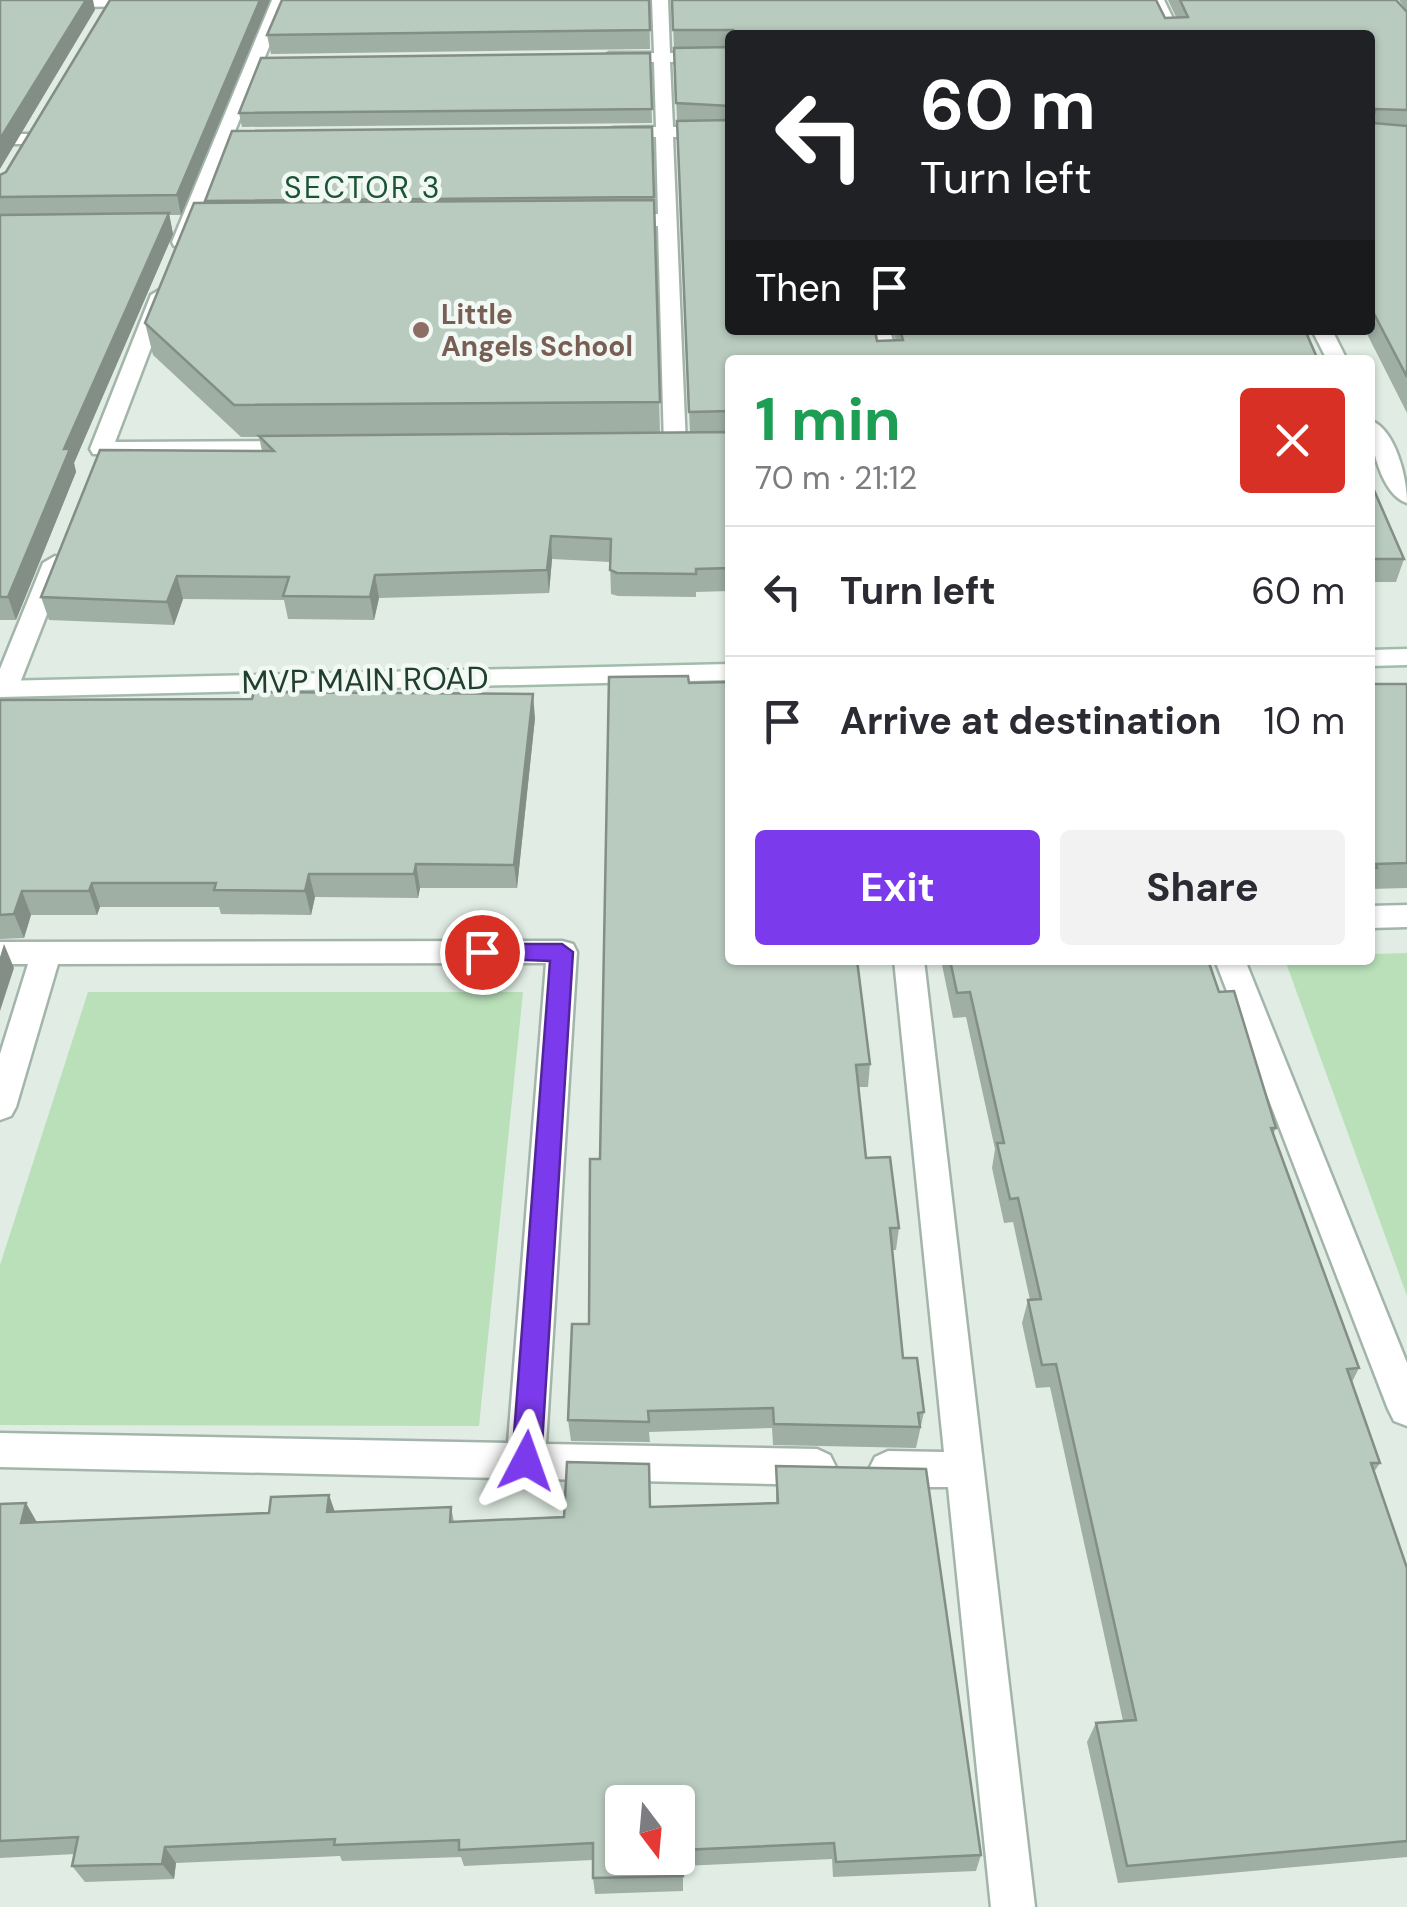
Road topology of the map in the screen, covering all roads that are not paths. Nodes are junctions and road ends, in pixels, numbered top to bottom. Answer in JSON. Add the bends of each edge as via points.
{"nodes":[{"id":1,"x":280,"y":0,"type":"edge"},
{"id":2,"x":660,"y":0,"type":"edge"},
{"id":3,"x":1156,"y":0,"type":"edge"},
{"id":4,"x":172,"y":1,"type":"edge"},
{"id":5,"x":0,"y":2,"type":"edge"},
{"id":6,"x":110,"y":6,"type":"edge"},
{"id":7,"x":1171,"y":30,"type":"edge"},
{"id":8,"x":725,"y":57,"type":"edge"},
{"id":9,"x":661,"y":58,"type":"junction"},
{"id":10,"x":584,"y":59,"type":"edge"},
{"id":11,"x":725,"y":131,"type":"edge"},
{"id":12,"x":603,"y":132,"type":"edge"},
{"id":13,"x":662,"y":132,"type":"junction"},
{"id":14,"x":31,"y":138,"type":"edge"},
{"id":15,"x":0,"y":140,"type":"edge"},
{"id":16,"x":585,"y":220,"type":"edge"},
{"id":17,"x":664,"y":220,"type":"junction"},
{"id":18,"x":1375,"y":437,"type":"edge"},
{"id":19,"x":675,"y":445,"type":"edge"},
{"id":20,"x":319,"y":448,"type":"edge"},
{"id":21,"x":1407,"y":496,"type":"edge"},
{"id":22,"x":64,"y":541,"type":"edge"},
{"id":23,"x":1407,"y":657,"type":"edge"},
{"id":24,"x":1375,"y":658,"type":"edge"},
{"id":25,"x":725,"y":672,"type":"edge"},
{"id":26,"x":2,"y":688,"type":"edge"},
{"id":27,"x":1407,"y":916,"type":"edge"},
{"id":28,"x":1375,"y":918,"type":"edge"},
{"id":29,"x":46,"y":953,"type":"junction"},
{"id":30,"x":0,"y":954,"type":"edge"},
{"id":31,"x":910,"y":965,"type":"edge"},
{"id":32,"x":1232,"y":965,"type":"edge"},
{"id":33,"x":0,"y":1107,"type":"edge"},
{"id":34,"x":1407,"y":1409,"type":"edge"},
{"id":35,"x":0,"y":1450,"type":"edge"},
{"id":36,"x":526,"y":1461,"type":"junction"},
{"id":37,"x":965,"y":1470,"type":"junction"},
{"id":38,"x":1013,"y":1907,"type":"edge"}],
"edges":[{"from":1,"to":20,"type":"street","via":[[266,63],[188,224],[98,458]]},
{"from":2,"to":9,"type":"street"},
{"from":3,"to":7,"type":"street"},
{"from":4,"to":6,"type":"street"},
{"from":5,"to":6,"type":"street"},
{"from":8,"to":9,"type":"street"},
{"from":9,"to":10,"type":"street"},
{"from":9,"to":13,"type":"street"},
{"from":11,"to":13,"type":"street"},
{"from":12,"to":13,"type":"street"},
{"from":13,"to":17,"type":"street"},
{"from":14,"to":15,"type":"street"},
{"from":16,"to":17,"type":"street"},
{"from":17,"to":19,"type":"street"},
{"from":18,"to":21,"type":"street"},
{"from":22,"to":26,"type":"street"},
{"from":23,"to":24,"type":"street"},
{"from":25,"to":26,"type":"street","name":"MVP MAIN ROAD"},
{"from":27,"to":28,"type":"street"},
{"from":29,"to":30,"type":"street"},
{"from":29,"to":33,"type":"street"},
{"from":29,"to":36,"type":"street","via":[[562,952]]},
{"from":31,"to":37,"type":"street"},
{"from":32,"to":34,"type":"street"},
{"from":35,"to":36,"type":"street"},
{"from":36,"to":37,"type":"street"},
{"from":37,"to":38,"type":"street"}]}
